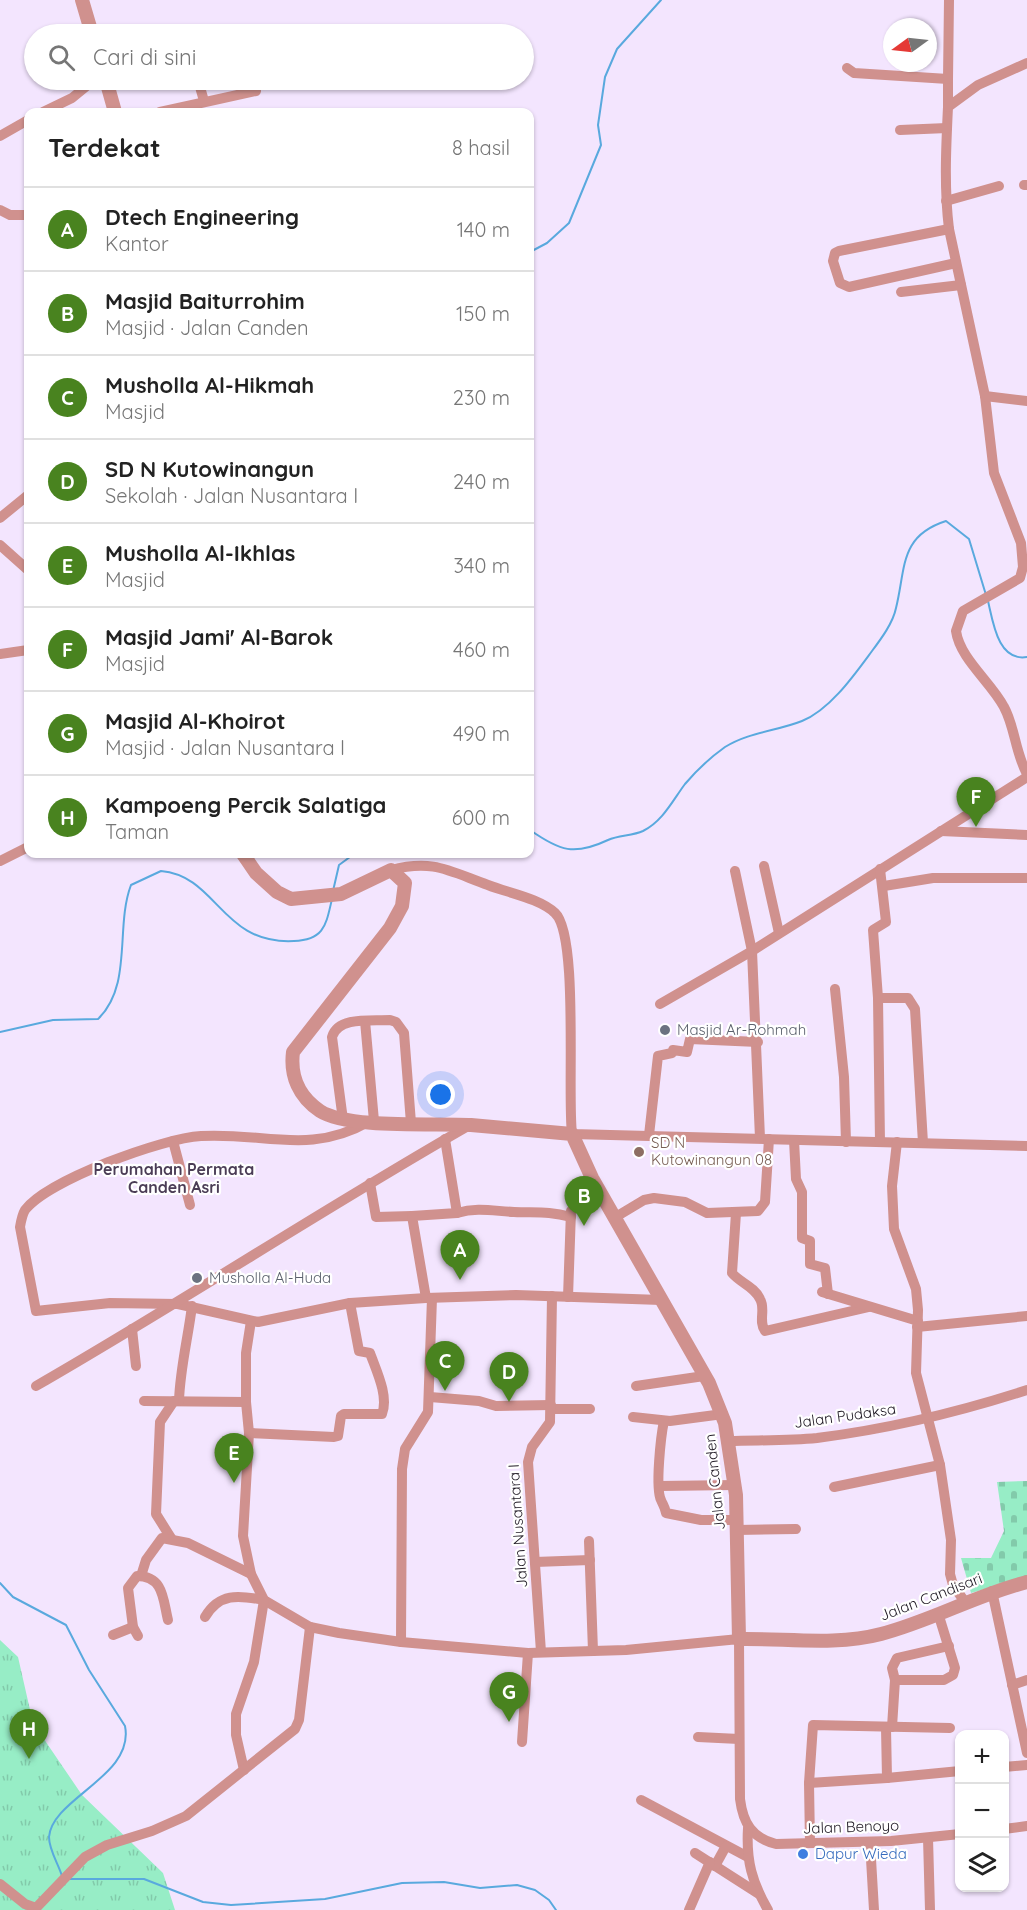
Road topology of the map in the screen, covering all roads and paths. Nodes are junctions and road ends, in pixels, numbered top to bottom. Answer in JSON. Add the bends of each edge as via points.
{"nodes":[{"id":1,"x":82,"y":0,"type":"edge"},
{"id":2,"x":949,"y":0,"type":"edge"},
{"id":3,"x":89,"y":24,"type":"edge"},
{"id":4,"x":1027,"y":63,"type":"edge"},
{"id":5,"x":847,"y":68,"type":"dead end"},
{"id":6,"x":948,"y":79,"type":"junction"},
{"id":7,"x":88,"y":90,"type":"edge"},
{"id":8,"x":108,"y":90,"type":"edge"},
{"id":9,"x":201,"y":90,"type":"edge"},
{"id":10,"x":256,"y":91,"type":"dead end"},
{"id":11,"x":204,"y":101,"type":"junction"},
{"id":12,"x":948,"y":107,"type":"junction"},
{"id":13,"x":51,"y":108,"type":"edge"},
{"id":14,"x":114,"y":108,"type":"edge"},
{"id":15,"x":176,"y":108,"type":"edge"},
{"id":16,"x":24,"y":122,"type":"edge"},
{"id":17,"x":947,"y":128,"type":"junction"},
{"id":18,"x":900,"y":130,"type":"dead end"},
{"id":19,"x":0,"y":136,"type":"edge"},
{"id":20,"x":999,"y":186,"type":"dead end"},
{"id":21,"x":945,"y":201,"type":"junction"},
{"id":22,"x":0,"y":210,"type":"edge"},
{"id":23,"x":24,"y":215,"type":"edge"},
{"id":24,"x":949,"y":229,"type":"junction"},
{"id":25,"x":956,"y":263,"type":"junction"},
{"id":26,"x":961,"y":285,"type":"junction"},
{"id":27,"x":901,"y":292,"type":"dead end"},
{"id":28,"x":985,"y":396,"type":"junction"},
{"id":29,"x":1027,"y":401,"type":"edge"},
{"id":30,"x":24,"y":498,"type":"edge"},
{"id":31,"x":0,"y":518,"type":"edge"},
{"id":32,"x":0,"y":545,"type":"edge"},
{"id":33,"x":24,"y":566,"type":"edge"},
{"id":34,"x":24,"y":651,"type":"edge"},
{"id":35,"x":0,"y":654,"type":"edge"},
{"id":36,"x":1027,"y":775,"type":"edge"},
{"id":37,"x":941,"y":831,"type":"junction"},
{"id":38,"x":1027,"y":835,"type":"edge"},
{"id":39,"x":24,"y":849,"type":"edge"},
{"id":40,"x":246,"y":858,"type":"edge"},
{"id":41,"x":0,"y":861,"type":"edge"},
{"id":42,"x":764,"y":866,"type":"dead end"},
{"id":43,"x":880,"y":869,"type":"junction"},
{"id":44,"x":391,"y":870,"type":"junction"},
{"id":45,"x":735,"y":871,"type":"dead end"},
{"id":46,"x":1027,"y":878,"type":"edge"},
{"id":47,"x":884,"y":886,"type":"junction"},
{"id":48,"x":780,"y":933,"type":"junction"},
{"id":49,"x":752,"y":951,"type":"junction"},
{"id":50,"x":835,"y":988,"type":"dead end"},
{"id":51,"x":878,"y":998,"type":"junction"},
{"id":52,"x":660,"y":1004,"type":"dead end"},
{"id":53,"x":365,"y":1021,"type":"junction"},
{"id":54,"x":758,"y":1042,"type":"junction"},
{"id":55,"x":343,"y":1120,"type":"junction"},
{"id":56,"x":373,"y":1121,"type":"junction"},
{"id":57,"x":411,"y":1123,"type":"junction"},
{"id":58,"x":470,"y":1125,"type":"junction"},
{"id":59,"x":572,"y":1134,"type":"junction"},
{"id":60,"x":649,"y":1135,"type":"junction"},
{"id":61,"x":765,"y":1138,"type":"junction"},
{"id":62,"x":445,"y":1139,"type":"junction"},
{"id":63,"x":794,"y":1140,"type":"junction"},
{"id":64,"x":173,"y":1141,"type":"junction"},
{"id":65,"x":846,"y":1142,"type":"junction"},
{"id":66,"x":880,"y":1142,"type":"junction"},
{"id":67,"x":897,"y":1142,"type":"junction"},
{"id":68,"x":923,"y":1143,"type":"junction"},
{"id":69,"x":1027,"y":1146,"type":"edge"},
{"id":70,"x":370,"y":1183,"type":"junction"},
{"id":71,"x":190,"y":1205,"type":"dead end"},
{"id":72,"x":457,"y":1213,"type":"junction"},
{"id":73,"x":736,"y":1213,"type":"junction"},
{"id":74,"x":412,"y":1216,"type":"junction"},
{"id":75,"x":614,"y":1218,"type":"junction"},
{"id":76,"x":552,"y":1296,"type":"junction"},
{"id":77,"x":568,"y":1297,"type":"junction"},
{"id":78,"x":429,"y":1298,"type":"junction"},
{"id":79,"x":661,"y":1300,"type":"junction"},
{"id":80,"x":350,"y":1303,"type":"junction"},
{"id":81,"x":178,"y":1304,"type":"junction"},
{"id":82,"x":192,"y":1306,"type":"junction"},
{"id":83,"x":869,"y":1307,"type":"junction"},
{"id":84,"x":1027,"y":1316,"type":"edge"},
{"id":85,"x":250,"y":1321,"type":"junction"},
{"id":86,"x":918,"y":1324,"type":"junction"},
{"id":87,"x":132,"y":1329,"type":"junction"},
{"id":88,"x":136,"y":1366,"type":"dead end"},
{"id":89,"x":704,"y":1376,"type":"junction"},
{"id":90,"x":36,"y":1386,"type":"dead end"},
{"id":91,"x":636,"y":1386,"type":"dead end"},
{"id":92,"x":1027,"y":1390,"type":"edge"},
{"id":93,"x":430,"y":1398,"type":"junction"},
{"id":94,"x":144,"y":1401,"type":"dead end"},
{"id":95,"x":176,"y":1401,"type":"junction"},
{"id":96,"x":246,"y":1402,"type":"junction"},
{"id":97,"x":551,"y":1407,"type":"junction"},
{"id":98,"x":590,"y":1409,"type":"dead end"},
{"id":99,"x":723,"y":1414,"type":"junction"},
{"id":100,"x":633,"y":1418,"type":"dead end"},
{"id":101,"x":928,"y":1418,"type":"junction"},
{"id":102,"x":664,"y":1421,"type":"junction"},
{"id":103,"x":249,"y":1434,"type":"junction"},
{"id":104,"x":729,"y":1441,"type":"junction"},
{"id":105,"x":940,"y":1465,"type":"junction"},
{"id":106,"x":735,"y":1485,"type":"junction"},
{"id":107,"x":660,"y":1486,"type":"junction"},
{"id":108,"x":834,"y":1486,"type":"dead end"},
{"id":109,"x":737,"y":1525,"type":"junction"},
{"id":110,"x":796,"y":1529,"type":"dead end"},
{"id":111,"x":171,"y":1538,"type":"junction"},
{"id":112,"x":589,"y":1541,"type":"dead end"},
{"id":113,"x":590,"y":1560,"type":"junction"},
{"id":114,"x":535,"y":1562,"type":"junction"},
{"id":115,"x":251,"y":1574,"type":"junction"},
{"id":116,"x":141,"y":1576,"type":"junction"},
{"id":117,"x":1027,"y":1582,"type":"edge"},
{"id":118,"x":992,"y":1591,"type":"junction"},
{"id":119,"x":264,"y":1600,"type":"junction"},
{"id":120,"x":965,"y":1602,"type":"junction"},
{"id":121,"x":938,"y":1613,"type":"junction"},
{"id":122,"x":205,"y":1617,"type":"dead end"},
{"id":123,"x":168,"y":1620,"type":"dead end"},
{"id":124,"x":310,"y":1627,"type":"junction"},
{"id":125,"x":113,"y":1635,"type":"dead end"},
{"id":126,"x":739,"y":1639,"type":"junction"},
{"id":127,"x":401,"y":1642,"type":"junction"},
{"id":128,"x":949,"y":1646,"type":"junction"},
{"id":129,"x":593,"y":1651,"type":"junction"},
{"id":130,"x":542,"y":1652,"type":"junction"},
{"id":131,"x":528,"y":1653,"type":"junction"},
{"id":132,"x":896,"y":1680,"type":"junction"},
{"id":133,"x":1027,"y":1680,"type":"edge"},
{"id":134,"x":1012,"y":1685,"type":"junction"},
{"id":135,"x":889,"y":1728,"type":"junction"},
{"id":136,"x":950,"y":1728,"type":"dead end"},
{"id":137,"x":698,"y":1737,"type":"dead end"},
{"id":138,"x":739,"y":1739,"type":"junction"},
{"id":139,"x":522,"y":1742,"type":"dead end"},
{"id":140,"x":1027,"y":1753,"type":"edge"},
{"id":141,"x":1027,"y":1764,"type":"edge"},
{"id":142,"x":1009,"y":1766,"type":"edge"},
{"id":143,"x":244,"y":1770,"type":"junction"},
{"id":144,"x":955,"y":1771,"type":"edge"},
{"id":145,"x":887,"y":1778,"type":"junction"},
{"id":146,"x":809,"y":1784,"type":"junction"},
{"id":147,"x":641,"y":1800,"type":"dead end"},
{"id":148,"x":1027,"y":1826,"type":"edge"},
{"id":149,"x":748,"y":1828,"type":"junction"},
{"id":150,"x":1009,"y":1828,"type":"edge"},
{"id":151,"x":955,"y":1835,"type":"edge"},
{"id":152,"x":928,"y":1838,"type":"junction"},
{"id":153,"x":870,"y":1842,"type":"junction"},
{"id":154,"x":810,"y":1843,"type":"junction"},
{"id":155,"x":726,"y":1846,"type":"junction"},
{"id":156,"x":695,"y":1853,"type":"dead end"},
{"id":157,"x":746,"y":1856,"type":"junction"},
{"id":158,"x":713,"y":1864,"type":"junction"},
{"id":159,"x":0,"y":1884,"type":"edge"},
{"id":160,"x":0,"y":1893,"type":"edge"},
{"id":161,"x":759,"y":1894,"type":"junction"},
{"id":162,"x":24,"y":1910,"type":"edge"},
{"id":163,"x":689,"y":1910,"type":"edge"},
{"id":164,"x":768,"y":1910,"type":"edge"},
{"id":165,"x":874,"y":1910,"type":"edge"},
{"id":166,"x":930,"y":1910,"type":"edge"}],
"edges":[{"from":1,"to":3,"type":"street"},
{"from":2,"to":6,"type":"street"},
{"from":4,"to":12,"type":"street","via":[[978,85]]},
{"from":5,"to":6,"type":"street","via":[[854,73]]},
{"from":6,"to":12,"type":"street"},
{"from":7,"to":13,"type":"street"},
{"from":8,"to":14,"type":"street"},
{"from":9,"to":11,"type":"street"},
{"from":10,"to":11,"type":"street"},
{"from":11,"to":15,"type":"street"},
{"from":12,"to":17,"type":"street"},
{"from":16,"to":19,"type":"street"},
{"from":17,"to":18,"type":"street"},
{"from":17,"to":21,"type":"street"},
{"from":20,"to":21,"type":"street"},
{"from":21,"to":24,"type":"street"},
{"from":22,"to":23,"type":"street"},
{"from":24,"to":25,"type":"street"},
{"from":24,"to":25,"type":"street","via":[[839,251],[833,261],[837,278],[849,287]]},
{"from":25,"to":26,"type":"street"},
{"from":26,"to":27,"type":"street"},
{"from":26,"to":28,"type":"street"},
{"from":28,"to":29,"type":"street"},
{"from":28,"to":36,"type":"street","via":[[994,473],[1016,525],[1023,557],[1020,578],[963,611],[956,625],[957,638],[1004,706]]},
{"from":30,"to":31,"type":"street"},
{"from":32,"to":33,"type":"street"},
{"from":34,"to":35,"type":"street"},
{"from":36,"to":37,"type":"street"},
{"from":37,"to":38,"type":"street"},
{"from":37,"to":43,"type":"street"},
{"from":39,"to":41,"type":"street"},
{"from":40,"to":44,"type":"street","via":[[256,873],[291,899],[354,890]]},
{"from":42,"to":48,"type":"street"},
{"from":43,"to":47,"type":"street"},
{"from":43,"to":48,"type":"street"},
{"from":44,"to":55,"type":"street","via":[[405,883],[402,906],[379,943],[293,1052],[291,1067],[305,1099],[322,1112]]},
{"from":44,"to":59,"type":"street","via":[[427,864],[443,868],[541,905],[560,919],[565,930],[569,982]]},
{"from":45,"to":49,"type":"street"},
{"from":46,"to":47,"type":"street","via":[[933,878]]},
{"from":47,"to":51,"type":"street","via":[[886,922],[873,930]]},
{"from":48,"to":49,"type":"street"},
{"from":49,"to":52,"type":"street"},
{"from":49,"to":54,"type":"street"},
{"from":50,"to":65,"type":"street"},
{"from":51,"to":66,"type":"street"},
{"from":51,"to":68,"type":"street","via":[[908,998],[915,1009]]},
{"from":53,"to":55,"type":"street","via":[[336,1027],[332,1037]]},
{"from":53,"to":56,"type":"street"},
{"from":53,"to":57,"type":"street","via":[[390,1020],[404,1033]]},
{"from":54,"to":60,"type":"street","via":[[690,1039],[687,1052],[673,1050],[657,1056]]},
{"from":54,"to":61,"type":"street"},
{"from":55,"to":56,"type":"street"},
{"from":56,"to":57,"type":"street"},
{"from":56,"to":64,"type":"street","via":[[340,1135],[301,1142],[229,1136]]},
{"from":57,"to":58,"type":"street"},
{"from":58,"to":59,"type":"street"},
{"from":58,"to":62,"type":"street"},
{"from":59,"to":60,"type":"street"},
{"from":59,"to":75,"type":"street","name":"Jalan Canden"},
{"from":60,"to":61,"type":"street"},
{"from":61,"to":63,"type":"street"},
{"from":61,"to":73,"type":"street","via":[[765,1204],[756,1212]]},
{"from":62,"to":70,"type":"street"},
{"from":62,"to":72,"type":"street"},
{"from":63,"to":65,"type":"street"},
{"from":63,"to":83,"type":"street","via":[[796,1179],[802,1192],[802,1238],[810,1241],[810,1264],[825,1268],[825,1293]]},
{"from":64,"to":71,"type":"street"},
{"from":64,"to":81,"type":"street","via":[[80,1174],[25,1210],[20,1227],[36,1311],[110,1303]]},
{"from":65,"to":66,"type":"street"},
{"from":66,"to":67,"type":"street"},
{"from":67,"to":68,"type":"street"},
{"from":67,"to":86,"type":"street","via":[[892,1186],[894,1229],[916,1289]]},
{"from":68,"to":69,"type":"street"},
{"from":70,"to":74,"type":"street","via":[[376,1217]]},
{"from":70,"to":81,"type":"street"},
{"from":72,"to":74,"type":"street"},
{"from":72,"to":77,"type":"street","via":[[482,1208],[571,1213]]},
{"from":73,"to":75,"type":"street","via":[[706,1213],[685,1202],[654,1198]]},
{"from":73,"to":83,"type":"street","via":[[732,1273],[756,1291],[762,1302],[761,1326],[765,1331]]},
{"from":74,"to":78,"type":"street"},
{"from":75,"to":79,"type":"street","name":"Jalan Canden"},
{"from":76,"to":77,"type":"street"},
{"from":76,"to":78,"type":"street"},
{"from":76,"to":97,"type":"street","name":"Jalan Nusantara I"},
{"from":77,"to":79,"type":"street"},
{"from":78,"to":80,"type":"street"},
{"from":78,"to":93,"type":"street"},
{"from":79,"to":89,"type":"street","name":"Jalan Canden"},
{"from":80,"to":85,"type":"street","via":[[273,1320]]},
{"from":80,"to":103,"type":"street","via":[[359,1351],[370,1353],[378,1378],[385,1407],[382,1414],[344,1414],[338,1436],[334,1437]]},
{"from":81,"to":82,"type":"street"},
{"from":81,"to":87,"type":"street"},
{"from":82,"to":85,"type":"street"},
{"from":82,"to":95,"type":"street"},
{"from":83,"to":86,"type":"street"},
{"from":84,"to":86,"type":"street"},
{"from":85,"to":96,"type":"street"},
{"from":86,"to":101,"type":"street","via":[[916,1373]]},
{"from":87,"to":88,"type":"street"},
{"from":87,"to":90,"type":"street"},
{"from":89,"to":91,"type":"street"},
{"from":89,"to":99,"type":"street","name":"Jalan Canden"},
{"from":92,"to":101,"type":"street","name":"Jalan Pudaksa"},
{"from":93,"to":97,"type":"street","via":[[496,1406]]},
{"from":93,"to":127,"type":"street","via":[[426,1418],[404,1455]]},
{"from":94,"to":95,"type":"street"},
{"from":95,"to":96,"type":"street"},
{"from":95,"to":111,"type":"street","via":[[160,1422],[156,1514]]},
{"from":96,"to":103,"type":"street"},
{"from":97,"to":98,"type":"street"},
{"from":97,"to":114,"type":"street","name":"Jalan Nusantara I","via":[[546,1430],[529,1454]]},
{"from":99,"to":102,"type":"street"},
{"from":99,"to":104,"type":"street","name":"Jalan Canden"},
{"from":100,"to":102,"type":"street"},
{"from":101,"to":104,"type":"street","name":"Jalan Pudaksa","via":[[815,1438]]},
{"from":101,"to":105,"type":"street"},
{"from":102,"to":107,"type":"street"},
{"from":103,"to":115,"type":"street","via":[[243,1536]]},
{"from":104,"to":106,"type":"street","name":"Jalan Canden"},
{"from":105,"to":108,"type":"street"},
{"from":105,"to":120,"type":"street","via":[[951,1540],[950,1574]]},
{"from":106,"to":107,"type":"street"},
{"from":106,"to":109,"type":"street","name":"Jalan Canden"},
{"from":107,"to":109,"type":"street","via":[[666,1513]]},
{"from":109,"to":110,"type":"street"},
{"from":109,"to":126,"type":"street","name":"Jalan Canden"},
{"from":111,"to":115,"type":"street"},
{"from":111,"to":116,"type":"street","via":[[156,1543]]},
{"from":112,"to":113,"type":"street"},
{"from":113,"to":114,"type":"street"},
{"from":113,"to":129,"type":"street"},
{"from":114,"to":130,"type":"street","name":"Jalan Nusantara I"},
{"from":115,"to":119,"type":"street"},
{"from":116,"to":123,"type":"street","via":[[162,1588]]},
{"from":116,"to":125,"type":"street","via":[[134,1578],[128,1588],[136,1632]]},
{"from":117,"to":118,"type":"street","name":"Jalan Candisari"},
{"from":118,"to":120,"type":"street","name":"Jalan Candisari"},
{"from":118,"to":134,"type":"street"},
{"from":119,"to":122,"type":"street","via":[[224,1598],[212,1605]]},
{"from":119,"to":124,"type":"street"},
{"from":119,"to":143,"type":"street","via":[[254,1662],[236,1714]]},
{"from":120,"to":121,"type":"street","name":"Jalan Candisari"},
{"from":121,"to":126,"type":"street","name":"Jalan Candisari","via":[[862,1637]]},
{"from":121,"to":128,"type":"street"},
{"from":124,"to":127,"type":"street"},
{"from":124,"to":143,"type":"street","via":[[295,1729]]},
{"from":126,"to":129,"type":"street"},
{"from":126,"to":138,"type":"street","name":"Jalan Canden"},
{"from":127,"to":131,"type":"street"},
{"from":128,"to":132,"type":"street","via":[[897,1658],[892,1668]]},
{"from":128,"to":132,"type":"street","via":[[955,1668],[950,1678]]},
{"from":129,"to":130,"type":"street"},
{"from":130,"to":131,"type":"street"},
{"from":131,"to":139,"type":"street"},
{"from":132,"to":135,"type":"street"},
{"from":133,"to":134,"type":"street"},
{"from":134,"to":140,"type":"street"},
{"from":135,"to":136,"type":"street"},
{"from":135,"to":145,"type":"street"},
{"from":135,"to":146,"type":"street","via":[[813,1725]]},
{"from":137,"to":138,"type":"street"},
{"from":138,"to":149,"type":"street","name":"Jalan Canden","via":[[740,1799]]},
{"from":141,"to":142,"type":"street"},
{"from":143,"to":159,"type":"street","via":[[186,1816],[85,1857],[36,1908]]},
{"from":144,"to":145,"type":"street"},
{"from":145,"to":146,"type":"street"},
{"from":146,"to":154,"type":"street"},
{"from":147,"to":155,"type":"street"},
{"from":148,"to":150,"type":"street"},
{"from":149,"to":154,"type":"street","name":"Jalan Benoyo","via":[[776,1844]]},
{"from":149,"to":157,"type":"street","name":"Jalan Canden"},
{"from":151,"to":152,"type":"street","name":"Jalan Benoyo"},
{"from":152,"to":153,"type":"street","name":"Jalan Benoyo"},
{"from":152,"to":166,"type":"street"},
{"from":153,"to":154,"type":"street","name":"Jalan Benoyo"},
{"from":153,"to":165,"type":"street"},
{"from":155,"to":157,"type":"street"},
{"from":155,"to":158,"type":"street"},
{"from":156,"to":158,"type":"street"},
{"from":157,"to":161,"type":"street"},
{"from":158,"to":161,"type":"street"},
{"from":158,"to":163,"type":"street"},
{"from":160,"to":162,"type":"street"},
{"from":161,"to":164,"type":"street"}]}
